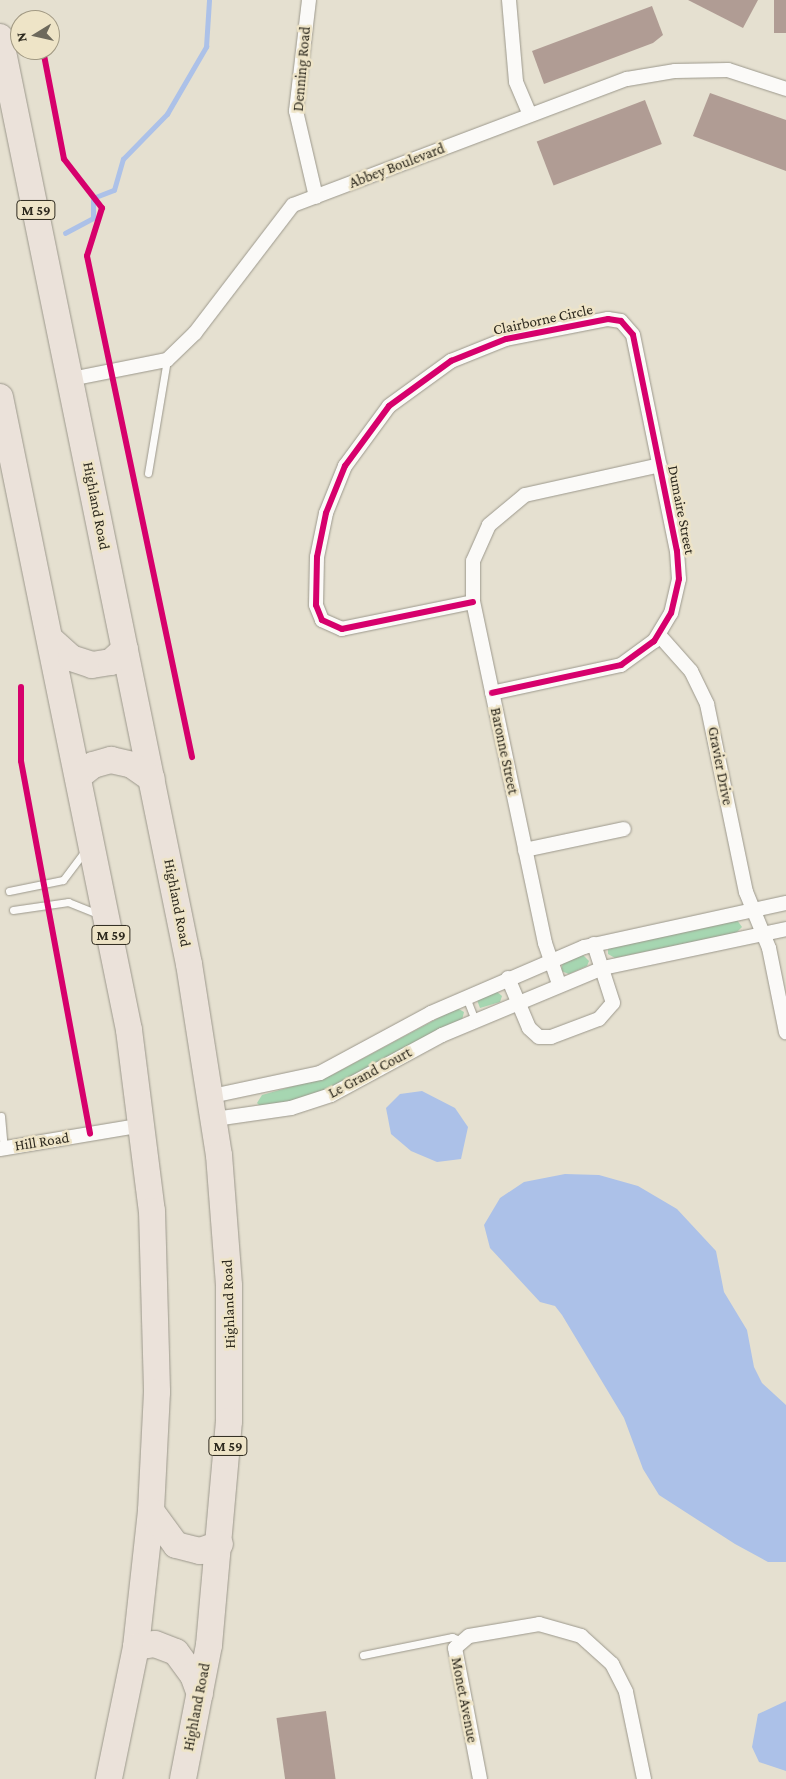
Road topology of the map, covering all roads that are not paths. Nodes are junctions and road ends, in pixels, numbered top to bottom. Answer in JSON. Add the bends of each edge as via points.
{"nodes":[{"id":1,"x":308,"y":0,"type":"edge"},
{"id":2,"x":509,"y":0,"type":"edge"},
{"id":3,"x":0,"y":38,"type":"edge"},
{"id":4,"x":786,"y":89,"type":"edge"},
{"id":5,"x":529,"y":113,"type":"junction"},
{"id":6,"x":316,"y":197,"type":"junction"},
{"id":7,"x":630,"y":328,"type":"joint"},
{"id":8,"x":166,"y":360,"type":"junction"},
{"id":9,"x":70,"y":380,"type":"junction"},
{"id":10,"x":0,"y":397,"type":"edge"},
{"id":11,"x":660,"y":465,"type":"junction"},
{"id":12,"x":148,"y":474,"type":"dead end"},
{"id":13,"x":473,"y":602,"type":"junction"},
{"id":14,"x":659,"y":635,"type":"junction"},
{"id":15,"x":50,"y":640,"type":"junction"},
{"id":16,"x":125,"y":649,"type":"junction"},
{"id":17,"x":492,"y":693,"type":"junction"},
{"id":18,"x":78,"y":777,"type":"junction"},
{"id":19,"x":152,"y":779,"type":"junction"},
{"id":20,"x":624,"y":830,"type":"dead end"},
{"id":21,"x":92,"y":842,"type":"junction"},
{"id":22,"x":525,"y":850,"type":"junction"},
{"id":23,"x":9,"y":891,"type":"dead end"},
{"id":24,"x":786,"y":903,"type":"edge"},
{"id":25,"x":13,"y":910,"type":"dead end"},
{"id":26,"x":753,"y":910,"type":"junction"},
{"id":27,"x":107,"y":919,"type":"junction"},
{"id":28,"x":786,"y":929,"type":"edge"},
{"id":29,"x":763,"y":934,"type":"junction"},
{"id":30,"x":594,"y":944,"type":"junction"},
{"id":31,"x":549,"y":960,"type":"junction"},
{"id":32,"x":602,"y":968,"type":"junction"},
{"id":33,"x":508,"y":978,"type":"junction"},
{"id":34,"x":559,"y":984,"type":"junction"},
{"id":35,"x":466,"y":996,"type":"junction"},
{"id":36,"x":518,"y":1001,"type":"junction"},
{"id":37,"x":476,"y":1020,"type":"junction"},
{"id":38,"x":786,"y":1032,"type":"edge"},
{"id":39,"x":214,"y":1108,"type":"junction"},
{"id":40,"x":1,"y":1116,"type":"edge"},
{"id":41,"x":144,"y":1126,"type":"junction"},
{"id":42,"x":2,"y":1148,"type":"edge"},
{"id":43,"x":151,"y":1511,"type":"junction"},
{"id":44,"x":220,"y":1544,"type":"junction"},
{"id":45,"x":460,"y":1640,"type":"junction"},
{"id":46,"x":136,"y":1647,"type":"junction"},
{"id":47,"x":362,"y":1654,"type":"dead end"},
{"id":48,"x":200,"y":1694,"type":"junction"},
{"id":49,"x":109,"y":1779,"type":"edge"},
{"id":50,"x":183,"y":1779,"type":"edge"},
{"id":51,"x":480,"y":1779,"type":"edge"},
{"id":52,"x":644,"y":1779,"type":"edge"}],
"edges":[{"from":1,"to":6,"type":"street","name":"Denning Road","via":[[296,111]]},
{"from":2,"to":5,"type":"street","via":[[516,82]]},
{"from":3,"to":9,"type":"highway","name":"Highland Road","number":"M 59"},
{"from":4,"to":5,"type":"street","name":"Abbey Boulevard","via":[[728,70],[675,70],[627,79]]},
{"from":5,"to":6,"type":"street","name":"Abbey Boulevard"},
{"from":6,"to":8,"type":"street","name":"Abbey Boulevard","via":[[293,205],[195,333]]},
{"from":7,"to":11,"type":"street","name":"Dumaire Street"},
{"from":7,"to":13,"type":"street","name":"Clairborne Circle","via":[[608,319],[506,339],[465,354],[401,395],[354,451],[332,494],[320,535],[315,588],[322,620],[334,628],[348,628]]},
{"from":8,"to":9,"type":"street"},
{"from":8,"to":12,"type":"lane"},
{"from":9,"to":16,"type":"highway","name":"Highland Road","number":"M 59"},
{"from":10,"to":15,"type":"highway","number":"M 59"},
{"from":11,"to":13,"type":"street","name":"Baronne Street","via":[[542,489],[508,506],[479,543],[471,569]]},
{"from":11,"to":14,"type":"street","name":"Dumaire Street","via":[[679,566],[675,601]]},
{"from":13,"to":17,"type":"street","name":"Baronne Street"},
{"from":14,"to":17,"type":"street","name":"Dumaire Street","via":[[637,655],[612,668]]},
{"from":14,"to":26,"type":"street","name":"Gravier Drive","via":[[691,671],[706,699]]},
{"from":15,"to":16,"type":"highway","via":[[71,658],[92,665],[111,662]]},
{"from":15,"to":18,"type":"highway","number":"M 59"},
{"from":16,"to":19,"type":"highway","name":"Highland Road","number":"M 59"},
{"from":17,"to":22,"type":"street","name":"Baronne Street"},
{"from":18,"to":19,"type":"highway","via":[[93,765],[111,760],[132,765]]},
{"from":18,"to":21,"type":"highway","number":"M 59"},
{"from":19,"to":39,"type":"highway","name":"Highland Road","number":"M 59"},
{"from":20,"to":22,"type":"street"},
{"from":21,"to":23,"type":"lane","via":[[64,880]]},
{"from":21,"to":27,"type":"highway","number":"M 59"},
{"from":22,"to":31,"type":"street","name":"Baronne Street"},
{"from":24,"to":26,"type":"street","name":"Le Grand Court"},
{"from":25,"to":27,"type":"lane","via":[[68,902]]},
{"from":26,"to":29,"type":"street","name":"Gravier Drive"},
{"from":26,"to":30,"type":"street","name":"Le Grand Court"},
{"from":27,"to":41,"type":"highway","number":"M 59"},
{"from":28,"to":29,"type":"street","name":"Le Grand Court"},
{"from":29,"to":32,"type":"street","name":"Le Grand Court"},
{"from":29,"to":38,"type":"street","name":"Gravier Drive"},
{"from":30,"to":31,"type":"street","name":"Le Grand Court"},
{"from":30,"to":32,"type":"street"},
{"from":31,"to":33,"type":"street","name":"Le Grand Court"},
{"from":31,"to":34,"type":"street","name":"Baronne Street"},
{"from":32,"to":34,"type":"street","name":"Le Grand Court"},
{"from":32,"to":36,"type":"street","via":[[613,1003],[599,1019],[542,1037],[529,1028]]},
{"from":33,"to":35,"type":"street","name":"Le Grand Court"},
{"from":33,"to":36,"type":"street"},
{"from":34,"to":36,"type":"street","name":"Le Grand Court"},
{"from":35,"to":37,"type":"lane"},
{"from":35,"to":39,"type":"street","name":"Le Grand Court","via":[[320,1073]]},
{"from":36,"to":37,"type":"street","name":"Le Grand Court"},
{"from":37,"to":39,"type":"street","name":"Le Grand Court","via":[[331,1095],[291,1108]]},
{"from":39,"to":44,"type":"highway","name":"Highland Road","number":"M 59","via":[[231,1354]]},
{"from":40,"to":42,"type":"lane"},
{"from":41,"to":42,"type":"street","name":"Hill Road"},
{"from":41,"to":43,"type":"highway","number":"M 59","via":[[156,1297]]},
{"from":43,"to":44,"type":"highway","via":[[159,1528],[176,1545],[200,1550]]},
{"from":43,"to":46,"type":"highway","number":"M 59"},
{"from":44,"to":48,"type":"highway","name":"Highland Road","number":"M 59"},
{"from":45,"to":47,"type":"lane","via":[[452,1637]]},
{"from":45,"to":51,"type":"street","name":"Monet Avenue","via":[[454,1657]]},
{"from":45,"to":52,"type":"street","name":"Monet Avenue","via":[[539,1624],[566,1630],[594,1645],[615,1668],[626,1692]]},
{"from":46,"to":48,"type":"highway","via":[[155,1644],[176,1652],[193,1674]]},
{"from":46,"to":49,"type":"highway","number":"M 59"},
{"from":48,"to":50,"type":"highway","name":"Highland Road","number":"M 59"}]}
